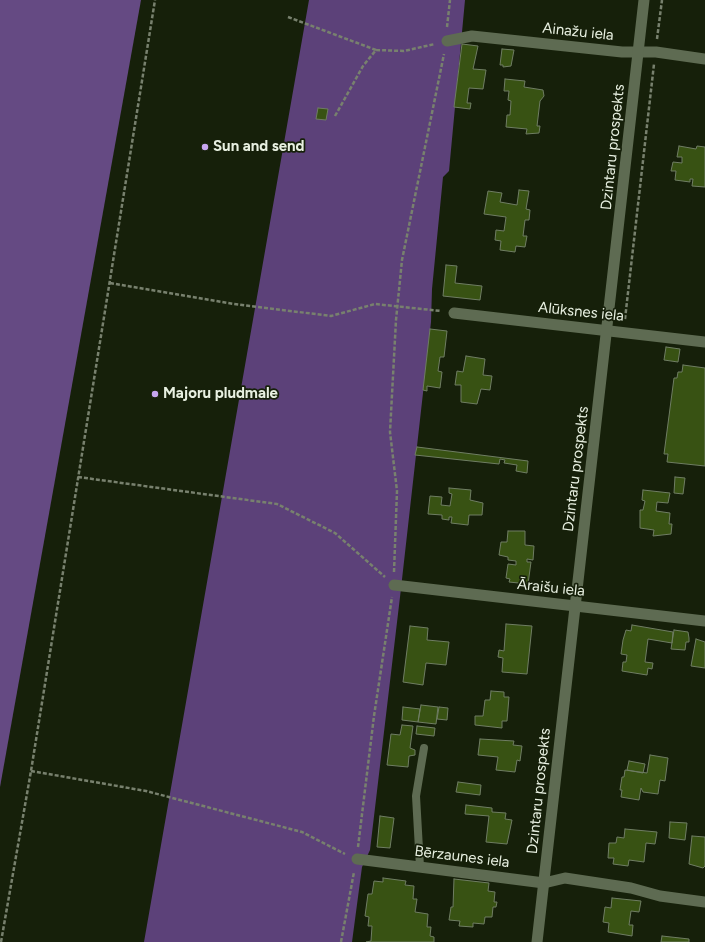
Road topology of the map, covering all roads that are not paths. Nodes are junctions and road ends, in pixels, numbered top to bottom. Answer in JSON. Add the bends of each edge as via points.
{"nodes":[{"id":1,"x":644,"y":0,"type":"edge"},
{"id":2,"x":447,"y":41,"type":"road end"},
{"id":3,"x":638,"y":52,"type":"junction"},
{"id":4,"x":705,"y":59,"type":"edge"},
{"id":5,"x":454,"y":313,"type":"road end"},
{"id":6,"x":608,"y":330,"type":"junction"},
{"id":7,"x":705,"y":342,"type":"edge"},
{"id":8,"x":394,"y":585,"type":"road end"},
{"id":9,"x":576,"y":605,"type":"junction"},
{"id":10,"x":705,"y":622,"type":"edge"},
{"id":11,"x":424,"y":748,"type":"dead end"},
{"id":12,"x":357,"y":859,"type":"road end"},
{"id":13,"x":420,"y":867,"type":"junction"},
{"id":14,"x":544,"y":883,"type":"junction"},
{"id":15,"x":705,"y":902,"type":"edge"},
{"id":16,"x":537,"y":942,"type":"edge"}],
"edges":[{"from":1,"to":3,"type":"street","name":"Dzintaru prospekts"},
{"from":2,"to":3,"type":"street","name":"Ainažu iela","via":[[472,36]]},
{"from":3,"to":4,"type":"street","name":"Ainažu iela"},
{"from":3,"to":6,"type":"street","name":"Dzintaru prospekts"},
{"from":5,"to":6,"type":"street","name":"Alūksnes iela"},
{"from":6,"to":7,"type":"street","name":"Alūksnes iela"},
{"from":6,"to":9,"type":"street","name":"Dzintaru prospekts"},
{"from":8,"to":9,"type":"street","name":"Āraišu iela"},
{"from":9,"to":10,"type":"street","name":"Āraišu iela"},
{"from":9,"to":14,"type":"street","name":"Dzintaru prospekts"},
{"from":11,"to":13,"type":"lane","via":[[416,796]]},
{"from":12,"to":13,"type":"street","name":"Bērzaunes iela"},
{"from":13,"to":14,"type":"street","name":"Bērzaunes iela"},
{"from":14,"to":15,"type":"street","name":"Bērzaunes iela","via":[[565,878]]},
{"from":14,"to":16,"type":"street","name":"Dzintaru prospekts"}]}
